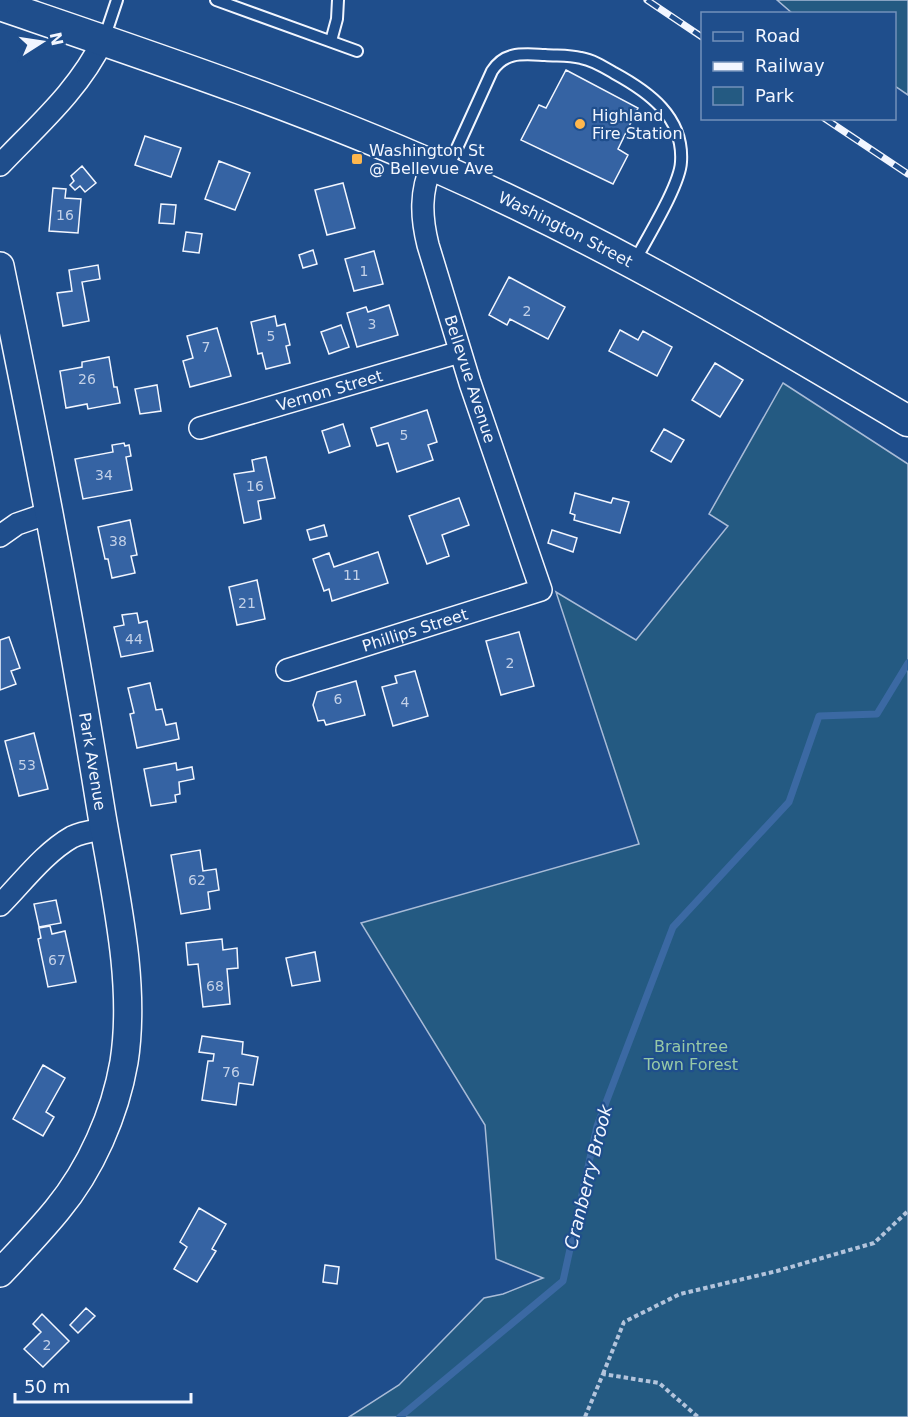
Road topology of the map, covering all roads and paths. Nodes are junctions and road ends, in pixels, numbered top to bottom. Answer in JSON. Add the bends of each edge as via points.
{"nodes":[{"id":1,"x":117,"y":0,"type":"edge"},
{"id":2,"x":216,"y":0,"type":"edge"},
{"id":3,"x":339,"y":0,"type":"edge"},
{"id":4,"x":0,"y":5,"type":"edge"},
{"id":5,"x":103,"y":40,"type":"junction"},
{"id":6,"x":331,"y":41,"type":"junction"},
{"id":7,"x":357,"y":51,"type":"dead end"},
{"id":8,"x":0,"y":165,"type":"edge"},
{"id":9,"x":439,"y":168,"type":"junction"},
{"id":10,"x":634,"y":264,"type":"junction"},
{"id":11,"x":0,"y":266,"type":"edge"},
{"id":12,"x":460,"y":352,"type":"junction"},
{"id":13,"x":908,"y":421,"type":"edge"},
{"id":14,"x":200,"y":428,"type":"dead end"},
{"id":15,"x":49,"y":513,"type":"junction"},
{"id":16,"x":0,"y":536,"type":"edge"},
{"id":17,"x":541,"y":590,"type":"joint"},
{"id":18,"x":287,"y":670,"type":"dead end"},
{"id":19,"x":104,"y":829,"type":"junction"},
{"id":20,"x":0,"y":905,"type":"edge"},
{"id":21,"x":908,"y":1211,"type":"edge"},
{"id":22,"x":0,"y":1273,"type":"edge"},
{"id":23,"x":603,"y":1374,"type":"junction"},
{"id":24,"x":585,"y":1417,"type":"edge"},
{"id":25,"x":698,"y":1417,"type":"edge"}],
"edges":[{"from":1,"to":5,"type":"lane"},
{"from":2,"to":6,"type":"lane"},
{"from":3,"to":6,"type":"lane"},
{"from":4,"to":5,"type":"main road","name":"Washington Street"},
{"from":5,"to":8,"type":"street","via":[[73,89]]},
{"from":5,"to":9,"type":"main road","name":"Washington Street","via":[[265,98]]},
{"from":6,"to":7,"type":"lane"},
{"from":9,"to":10,"type":"main road","name":"Washington Street"},
{"from":9,"to":10,"type":"lane","via":[[502,59],[516,54],[572,56],[593,61],[658,101],[679,140],[681,162],[677,180]]},
{"from":9,"to":12,"type":"street","name":"Bellevue Avenue","via":[[427,176],[423,221]]},
{"from":10,"to":13,"type":"main road","name":"Washington Street"},
{"from":11,"to":15,"type":"street","name":"Park Avenue"},
{"from":12,"to":14,"type":"street","name":"Vernon Street"},
{"from":12,"to":17,"type":"street","name":"Bellevue Avenue"},
{"from":15,"to":16,"type":"street","via":[[16,524]]},
{"from":15,"to":19,"type":"street","name":"Park Avenue"},
{"from":17,"to":18,"type":"street","name":"Phillips Street"},
{"from":19,"to":20,"type":"street","via":[[65,842]]},
{"from":19,"to":22,"type":"street","name":"Park Avenue","via":[[128,986],[123,1063],[107,1120],[91,1158],[70,1192]]},
{"from":21,"to":23,"type":"path","via":[[874,1243],[680,1293],[624,1323]]},
{"from":23,"to":24,"type":"path"},
{"from":23,"to":25,"type":"path","via":[[659,1383]]}]}
